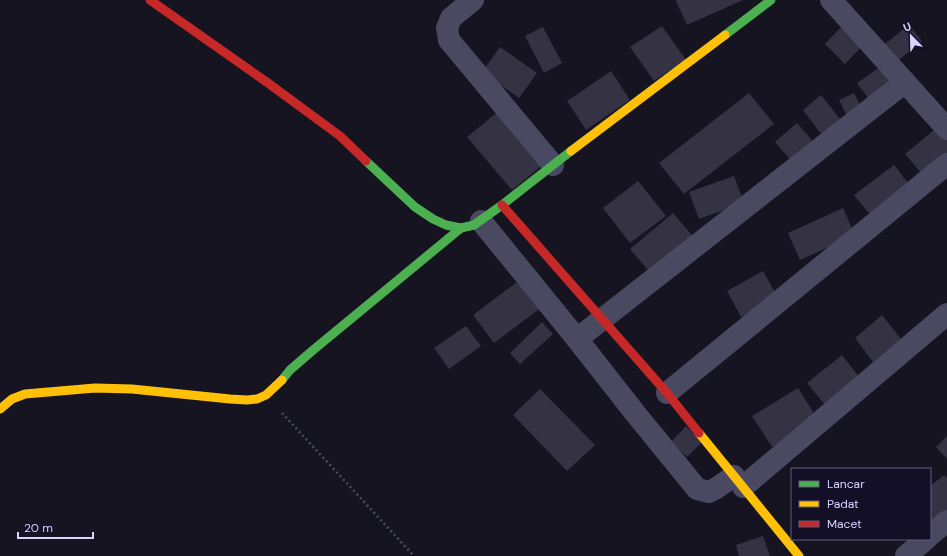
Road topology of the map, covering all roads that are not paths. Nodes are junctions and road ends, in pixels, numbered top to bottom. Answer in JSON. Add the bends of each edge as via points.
{"nodes":[{"id":1,"x":150,"y":0,"type":"edge"},
{"id":2,"x":473,"y":0,"type":"edge"},
{"id":3,"x":771,"y":0,"type":"edge"},
{"id":4,"x":831,"y":0,"type":"edge"},
{"id":5,"x":905,"y":82,"type":"junction"},
{"id":6,"x":947,"y":129,"type":"edge"},
{"id":7,"x":947,"y":164,"type":"edge"},
{"id":8,"x":553,"y":165,"type":"junction"},
{"id":9,"x":502,"y":205,"type":"junction"},
{"id":10,"x":481,"y":221,"type":"junction"},
{"id":11,"x":461,"y":228,"type":"junction"},
{"id":12,"x":947,"y":314,"type":"edge"},
{"id":13,"x":602,"y":320,"type":"junction"},
{"id":14,"x":577,"y":339,"type":"junction"},
{"id":15,"x":666,"y":393,"type":"junction"},
{"id":16,"x":0,"y":409,"type":"edge"},
{"id":17,"x":738,"y":481,"type":"junction"},
{"id":18,"x":947,"y":521,"type":"edge"},
{"id":19,"x":931,"y":534,"type":"edge"},
{"id":20,"x":925,"y":540,"type":"edge"},
{"id":21,"x":799,"y":556,"type":"edge"},
{"id":22,"x":906,"y":556,"type":"edge"}],
"edges":[{"from":1,"to":11,"type":"street","via":[[340,136],[415,207],[433,219]]},
{"from":2,"to":8,"type":"street","via":[[451,18],[446,28],[449,40]]},
{"from":3,"to":8,"type":"street"},
{"from":4,"to":5,"type":"street"},
{"from":5,"to":6,"type":"street"},
{"from":5,"to":13,"type":"street"},
{"from":7,"to":15,"type":"street"},
{"from":8,"to":9,"type":"street"},
{"from":9,"to":10,"type":"street"},
{"from":9,"to":13,"type":"street"},
{"from":10,"to":11,"type":"street"},
{"from":10,"to":14,"type":"street"},
{"from":11,"to":16,"type":"street","via":[[312,351],[266,395],[257,399],[94,388],[26,394]]},
{"from":12,"to":17,"type":"street"},
{"from":13,"to":14,"type":"street"},
{"from":13,"to":15,"type":"street"},
{"from":14,"to":17,"type":"street","via":[[697,489],[709,492]]},
{"from":15,"to":17,"type":"street"},
{"from":17,"to":21,"type":"street"},
{"from":18,"to":19,"type":"street"},
{"from":20,"to":22,"type":"street"}]}
